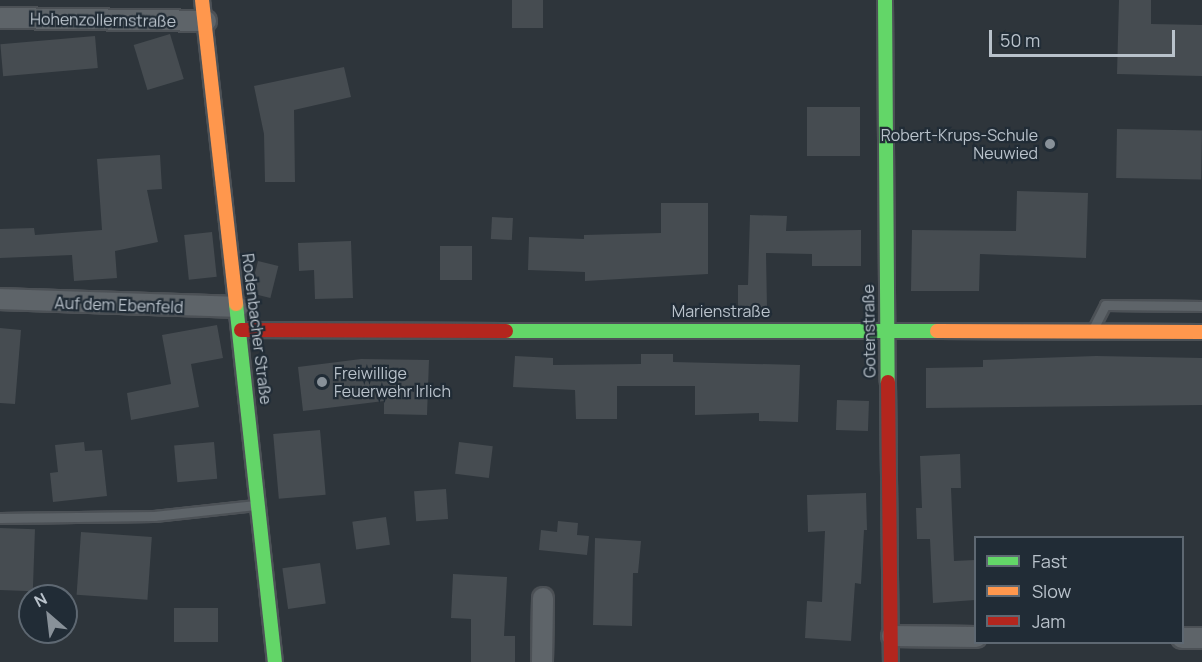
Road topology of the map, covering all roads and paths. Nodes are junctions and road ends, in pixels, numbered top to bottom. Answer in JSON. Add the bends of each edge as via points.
{"nodes":[{"id":1,"x":202,"y":0,"type":"edge"},
{"id":2,"x":885,"y":0,"type":"edge"},
{"id":3,"x":0,"y":18,"type":"edge"},
{"id":4,"x":206,"y":21,"type":"junction"},
{"id":5,"x":0,"y":299,"type":"edge"},
{"id":6,"x":1202,"y":306,"type":"edge"},
{"id":7,"x":238,"y":307,"type":"junction"},
{"id":8,"x":885,"y":328,"type":"junction"},
{"id":9,"x":1093,"y":329,"type":"junction"},
{"id":10,"x":241,"y":330,"type":"junction"},
{"id":11,"x":1202,"y":332,"type":"edge"},
{"id":12,"x":260,"y":504,"type":"junction"},
{"id":13,"x":0,"y":518,"type":"edge"},
{"id":14,"x":543,"y":598,"type":"dead end"},
{"id":15,"x":892,"y":636,"type":"junction"},
{"id":16,"x":974,"y":637,"type":"edge"},
{"id":17,"x":1184,"y":638,"type":"edge"},
{"id":18,"x":1202,"y":638,"type":"edge"},
{"id":19,"x":275,"y":662,"type":"edge"},
{"id":20,"x":542,"y":662,"type":"edge"},
{"id":21,"x":891,"y":662,"type":"edge"}],
"edges":[{"from":1,"to":4,"type":"street","name":"Rodenbacher Straße"},
{"from":2,"to":8,"type":"street","name":"Gotenstraße"},
{"from":3,"to":4,"type":"street","name":"Hohenzollernstraße"},
{"from":4,"to":7,"type":"street","name":"Rodenbacher Straße"},
{"from":5,"to":7,"type":"street","name":"Auf dem Ebenfeld"},
{"from":6,"to":9,"type":"lane","via":[[1105,305]]},
{"from":7,"to":10,"type":"street","name":"Rodenbacher Straße"},
{"from":8,"to":9,"type":"street","name":"Marienstraße"},
{"from":8,"to":10,"type":"street","name":"Marienstraße"},
{"from":8,"to":15,"type":"street","name":"Gotenstraße"},
{"from":9,"to":11,"type":"street","name":"Marienstraße"},
{"from":10,"to":12,"type":"street","name":"Rodenbacher Straße"},
{"from":12,"to":13,"type":"lane","via":[[154,516]]},
{"from":12,"to":19,"type":"street","name":"Rodenbacher Straße"},
{"from":14,"to":20,"type":"street"},
{"from":15,"to":16,"type":"street"},
{"from":15,"to":21,"type":"street","name":"Gotenstraße"},
{"from":17,"to":18,"type":"street"}]}
